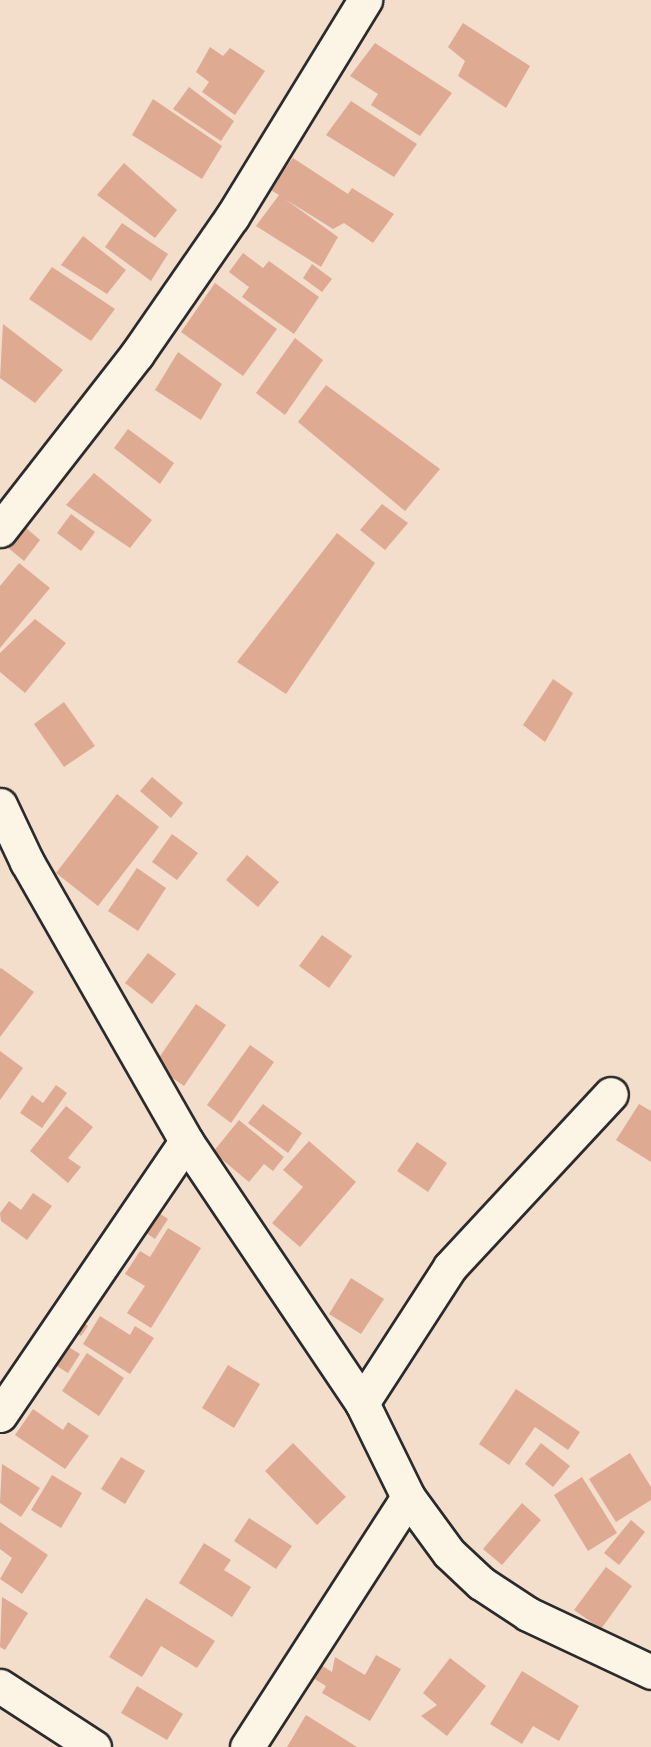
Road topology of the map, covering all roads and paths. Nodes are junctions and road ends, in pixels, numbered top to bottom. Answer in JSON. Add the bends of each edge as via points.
{"nodes":[{"id":1,"x":365,"y":0,"type":"edge"},
{"id":2,"x":0,"y":530,"type":"edge"},
{"id":3,"x":0,"y":805,"type":"edge"},
{"id":4,"x":611,"y":1094,"type":"dead end"},
{"id":5,"x":186,"y":1141,"type":"junction"},
{"id":6,"x":362,"y":1403,"type":"junction"},
{"id":7,"x":0,"y":1415,"type":"edge"},
{"id":8,"x":408,"y":1497,"type":"junction"},
{"id":9,"x":651,"y":1672,"type":"edge"},
{"id":10,"x":0,"y":1686,"type":"edge"},
{"id":11,"x":94,"y":1747,"type":"edge"},
{"id":12,"x":247,"y":1747,"type":"edge"}],
"edges":[{"from":1,"to":2,"type":"street","via":[[232,218],[137,354]]},
{"from":3,"to":5,"type":"street","via":[[27,862]]},
{"from":4,"to":6,"type":"street","via":[[450,1266]]},
{"from":5,"to":6,"type":"street"},
{"from":5,"to":7,"type":"street"},
{"from":6,"to":8,"type":"street"},
{"from":8,"to":9,"type":"street","via":[[449,1553],[481,1583],[528,1614]]},
{"from":8,"to":12,"type":"street"},
{"from":10,"to":11,"type":"street"}]}
